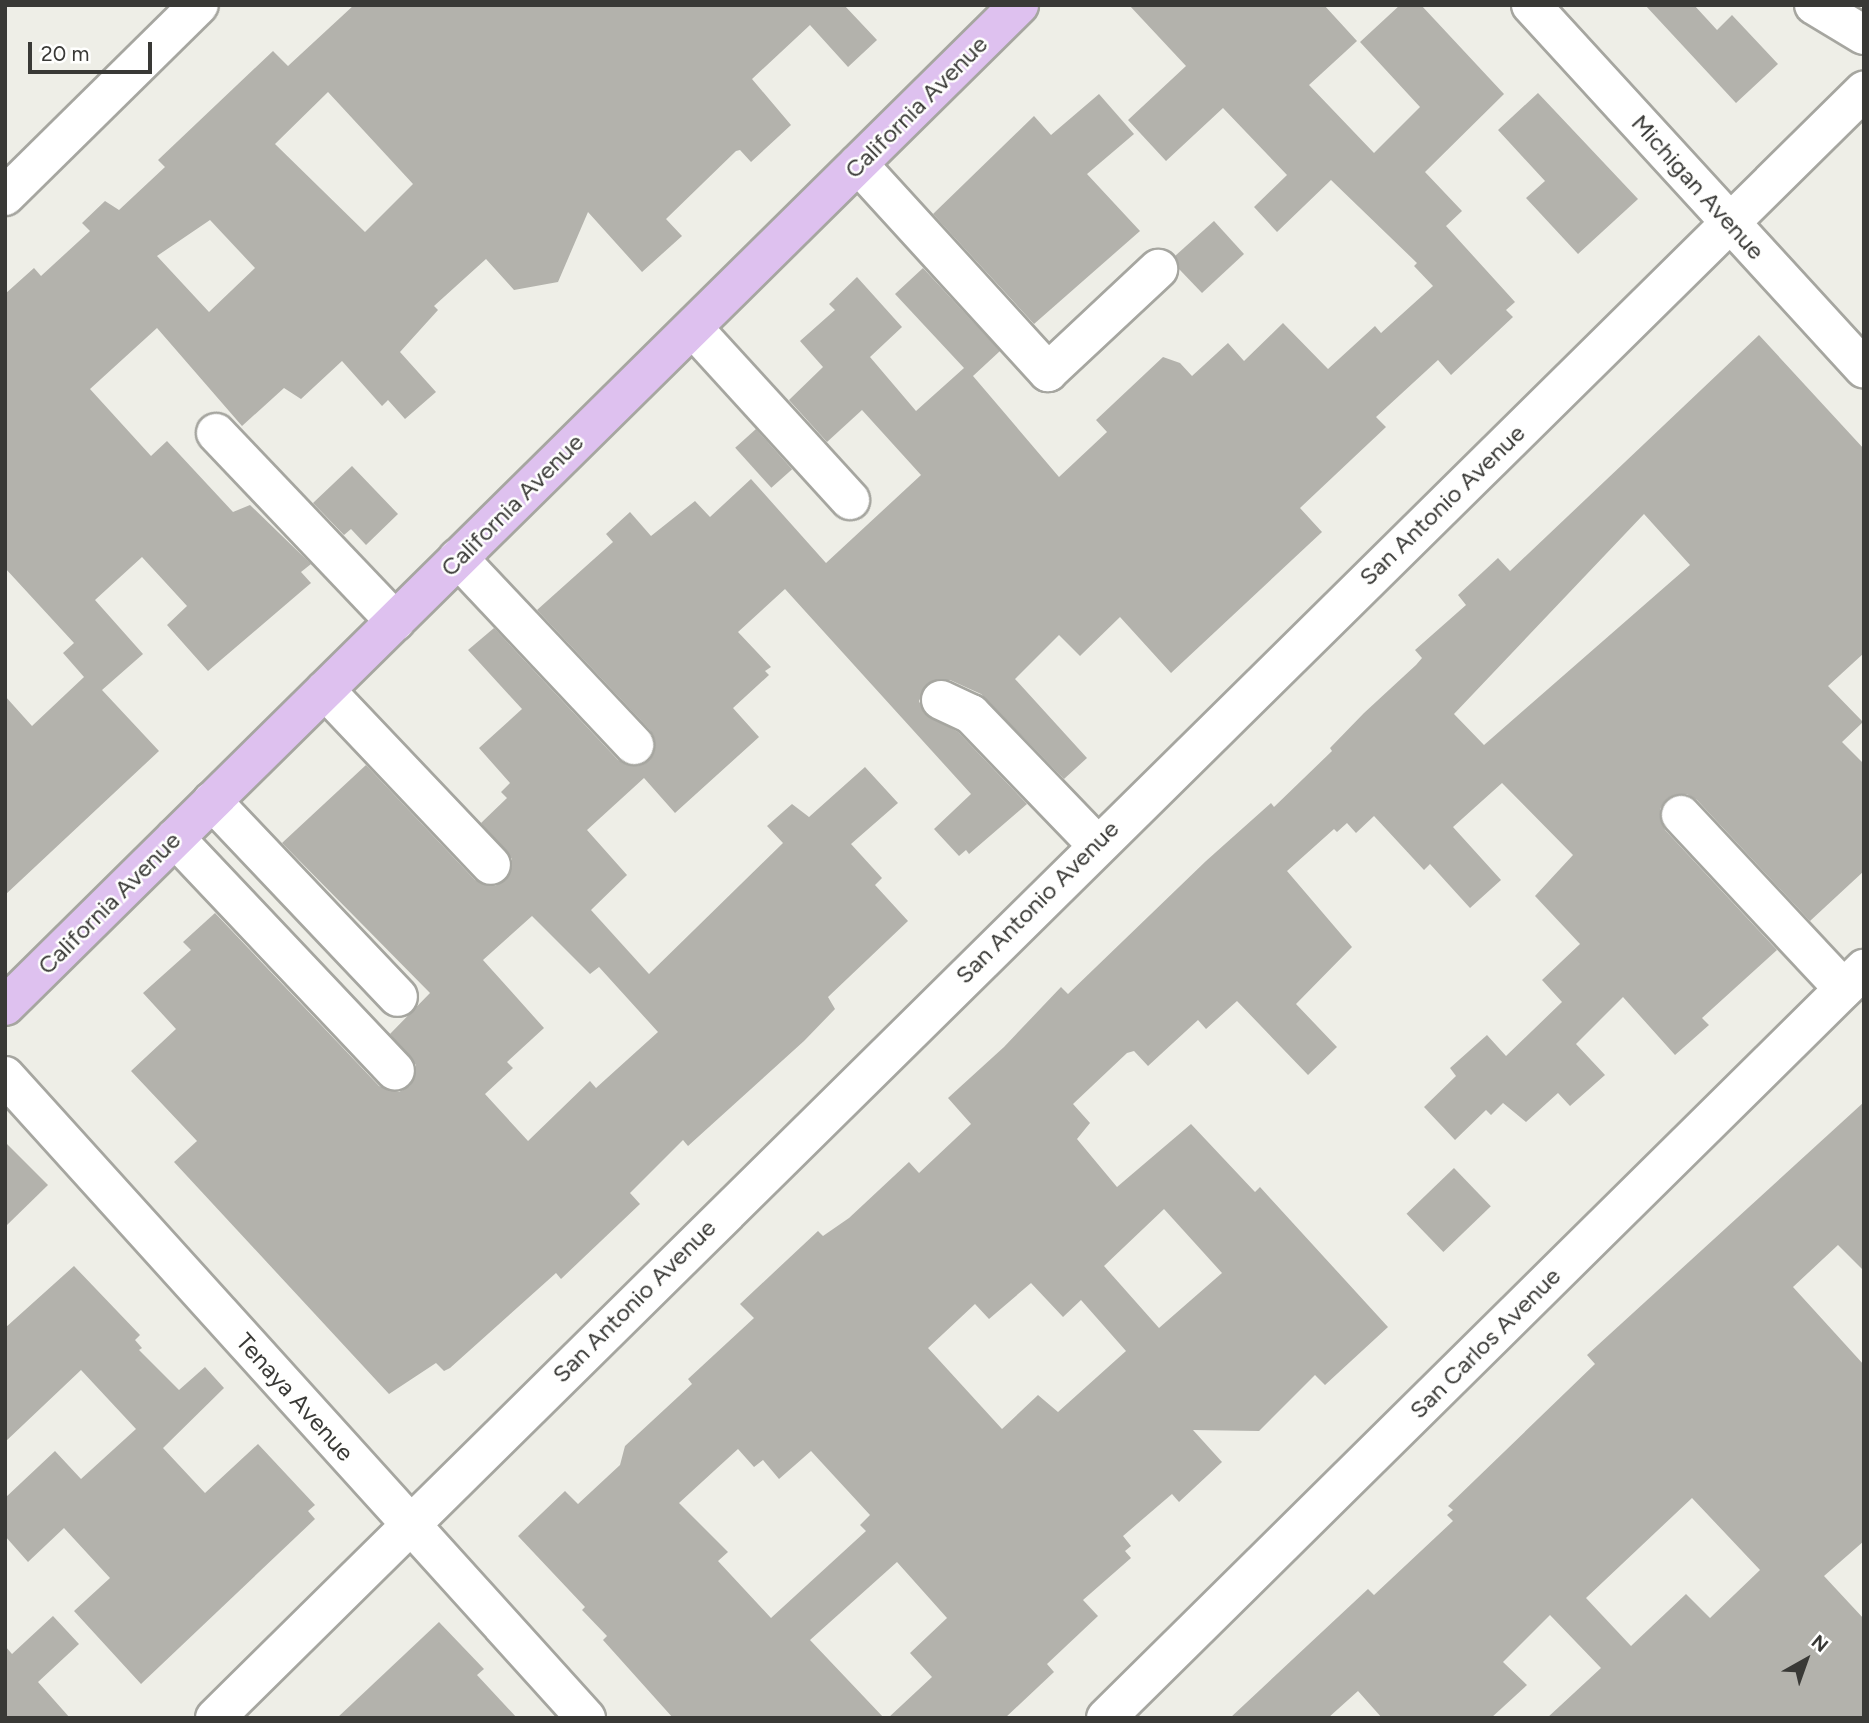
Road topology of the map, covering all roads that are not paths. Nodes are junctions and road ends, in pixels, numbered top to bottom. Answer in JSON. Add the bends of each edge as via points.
{"nodes":[{"id":1,"x":199,"y":5,"type":"edge"},
{"id":2,"x":1019,"y":5,"type":"edge"},
{"id":3,"x":1531,"y":5,"type":"edge"},
{"id":4,"x":1814,"y":5,"type":"edge"},
{"id":5,"x":1864,"y":35,"type":"edge"},
{"id":6,"x":1864,"y":91,"type":"edge"},
{"id":7,"x":858,"y":164,"type":"junction"},
{"id":8,"x":5,"y":196,"type":"edge"},
{"id":9,"x":1730,"y":222,"type":"junction"},
{"id":10,"x":1158,"y":269,"type":"dead end"},
{"id":11,"x":692,"y":328,"type":"junction"},
{"id":12,"x":1864,"y":368,"type":"edge"},
{"id":13,"x":216,"y":433,"type":"dead end"},
{"id":14,"x":850,"y":500,"type":"dead end"},
{"id":15,"x":458,"y":558,"type":"junction"},
{"id":16,"x":395,"y":621,"type":"junction"},
{"id":17,"x":325,"y":690,"type":"junction"},
{"id":18,"x":941,"y":700,"type":"dead end"},
{"id":19,"x":635,"y":746,"type":"dead end"},
{"id":20,"x":212,"y":801,"type":"junction"},
{"id":21,"x":1681,"y":815,"type":"dead end"},
{"id":22,"x":175,"y":838,"type":"junction"},
{"id":23,"x":1096,"y":844,"type":"junction"},
{"id":24,"x":491,"y":865,"type":"dead end"},
{"id":25,"x":1854,"y":979,"type":"edge"},
{"id":26,"x":398,"y":997,"type":"dead end"},
{"id":27,"x":5,"y":1006,"type":"edge"},
{"id":28,"x":395,"y":1072,"type":"dead end"},
{"id":29,"x":5,"y":1076,"type":"edge"},
{"id":30,"x":408,"y":1523,"type":"junction"},
{"id":31,"x":215,"y":1718,"type":"edge"},
{"id":32,"x":586,"y":1718,"type":"edge"},
{"id":33,"x":1106,"y":1718,"type":"edge"}],
"edges":[{"from":1,"to":8,"type":"street"},
{"from":2,"to":7,"type":"main road","name":"California Avenue"},
{"from":3,"to":9,"type":"street","name":"Michigan Avenue"},
{"from":4,"to":5,"type":"street"},
{"from":6,"to":9,"type":"street","name":"San Antonio Avenue"},
{"from":7,"to":10,"type":"street","via":[[1048,372]]},
{"from":7,"to":11,"type":"main road","name":"California Avenue"},
{"from":9,"to":12,"type":"street","name":"Michigan Avenue"},
{"from":9,"to":23,"type":"street","name":"San Antonio Avenue"},
{"from":11,"to":14,"type":"street"},
{"from":11,"to":15,"type":"main road","name":"California Avenue"},
{"from":13,"to":16,"type":"street"},
{"from":15,"to":16,"type":"main road","name":"California Avenue"},
{"from":15,"to":19,"type":"street"},
{"from":16,"to":17,"type":"main road","name":"California Avenue"},
{"from":17,"to":20,"type":"main road","name":"California Avenue"},
{"from":17,"to":24,"type":"street"},
{"from":18,"to":23,"type":"street","via":[[971,714]]},
{"from":20,"to":22,"type":"main road","name":"California Avenue"},
{"from":20,"to":26,"type":"street"},
{"from":21,"to":25,"type":"street"},
{"from":22,"to":27,"type":"main road","name":"California Avenue"},
{"from":22,"to":28,"type":"street"},
{"from":23,"to":30,"type":"street","name":"San Antonio Avenue"},
{"from":25,"to":33,"type":"street","name":"San Carlos Avenue"},
{"from":29,"to":30,"type":"street","name":"Tenaya Avenue"},
{"from":30,"to":31,"type":"street","name":"San Antonio Avenue"},
{"from":30,"to":32,"type":"street","name":"Tenaya Avenue"}]}
